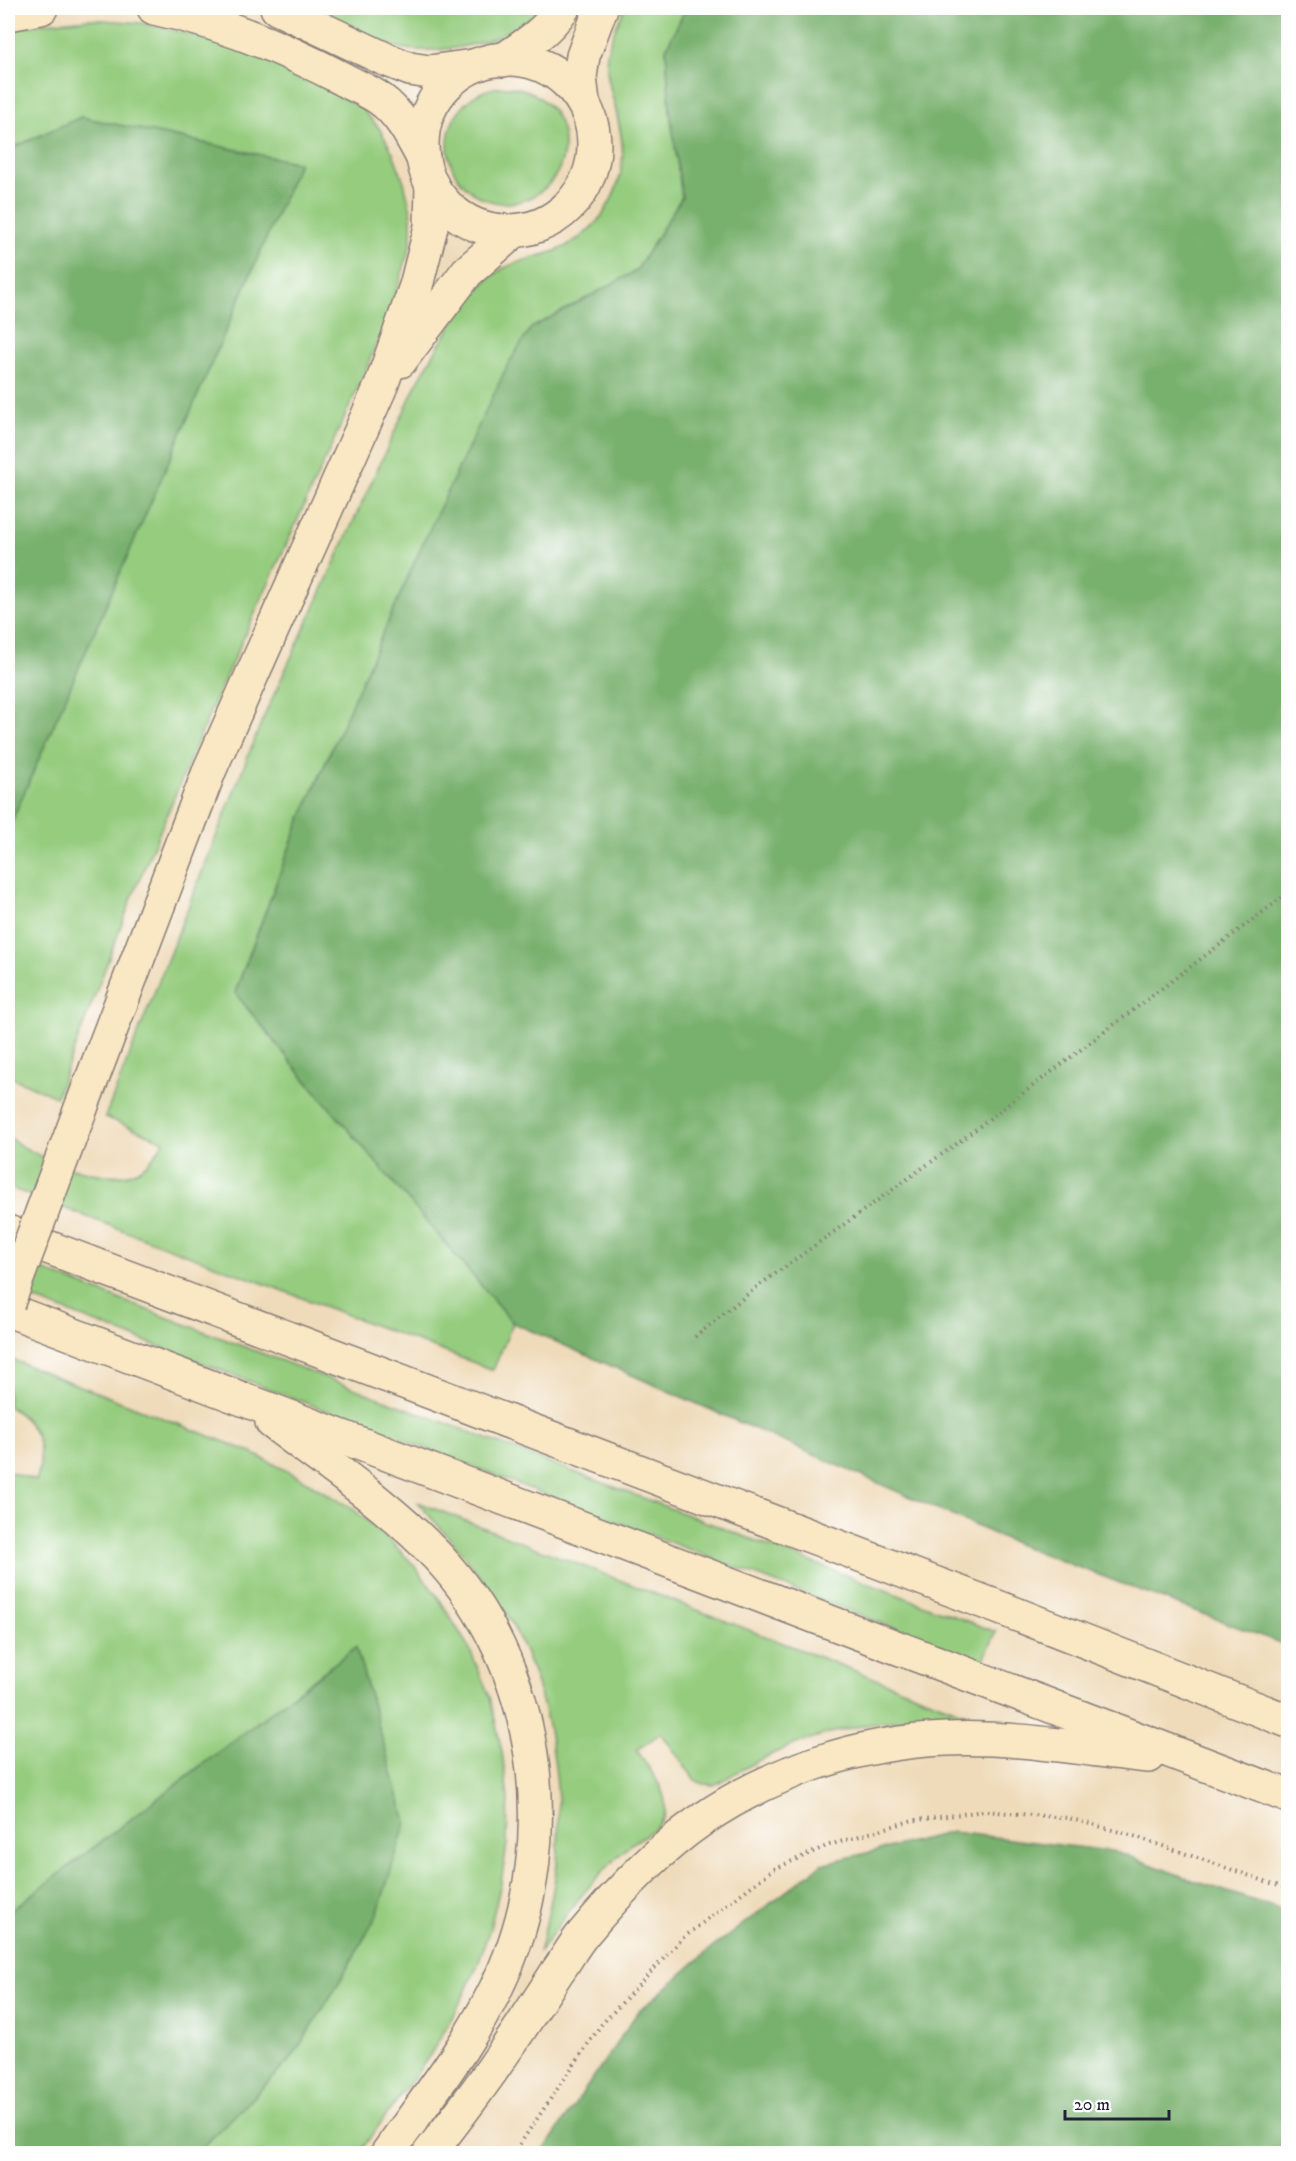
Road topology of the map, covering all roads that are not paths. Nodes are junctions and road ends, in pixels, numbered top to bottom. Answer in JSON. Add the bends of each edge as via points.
{"nodes":[{"id":1,"x":41,"y":8,"type":"edge"},
{"id":2,"x":154,"y":8,"type":"edge"},
{"id":3,"x":277,"y":8,"type":"edge"},
{"id":4,"x":563,"y":8,"type":"edge"},
{"id":5,"x":601,"y":8,"type":"edge"},
{"id":6,"x":8,"y":14,"type":"edge"},
{"id":7,"x":490,"y":62,"type":"junction"},
{"id":8,"x":583,"y":102,"type":"junction"},
{"id":9,"x":428,"y":171,"type":"junction"},
{"id":10,"x":514,"y":231,"type":"junction"},
{"id":11,"x":381,"y":386,"type":"junction"},
{"id":12,"x":8,"y":1232,"type":"edge"},
{"id":13,"x":8,"y":1303,"type":"edge"},
{"id":14,"x":8,"y":1310,"type":"edge"},
{"id":15,"x":242,"y":1400,"type":"junction"},
{"id":16,"x":1288,"y":1720,"type":"edge"},
{"id":17,"x":1197,"y":1761,"type":"junction"},
{"id":18,"x":1288,"y":1796,"type":"edge"},
{"id":19,"x":387,"y":2154,"type":"edge"},
{"id":20,"x":429,"y":2154,"type":"edge"}],
"edges":[{"from":1,"to":6,"type":"main road"},
{"from":2,"to":9,"type":"main road","via":[[244,34],[319,66],[381,100],[403,122]]},
{"from":3,"to":7,"type":"main road","via":[[410,69],[429,72]]},
{"from":4,"to":7,"type":"main road","via":[[532,41]]},
{"from":5,"to":8,"type":"main road","via":[[583,56]]},
{"from":7,"to":8,"type":"main road","via":[[529,62],[548,69],[565,80]]},
{"from":7,"to":9,"type":"main road","via":[[454,79],[436,99],[424,130]]},
{"from":8,"to":10,"type":"main road","via":[[593,128],[594,147],[585,185],[555,217]]},
{"from":9,"to":10,"type":"main road","via":[[449,207],[465,219],[485,228]]},
{"from":9,"to":11,"type":"main road","via":[[431,227],[416,286]]},
{"from":10,"to":11,"type":"main road","via":[[467,272]]},
{"from":11,"to":13,"type":"main road","bridge":true,"via":[[210,769]]},
{"from":12,"to":16,"type":"main road"},
{"from":14,"to":15,"type":"main road"},
{"from":15,"to":17,"type":"main road"},
{"from":15,"to":19,"type":"main road","via":[[377,1501],[437,1556],[482,1616],[499,1649],[524,1718],[536,1804],[535,1847],[530,1890],[519,1932],[504,1972],[472,2034]]},
{"from":17,"to":18,"type":"main road"},
{"from":17,"to":20,"type":"main road","via":[[994,1740],[946,1739],[850,1753],[760,1786],[698,1822],[656,1856],[609,1904],[581,1936],[501,2058]]}]}
